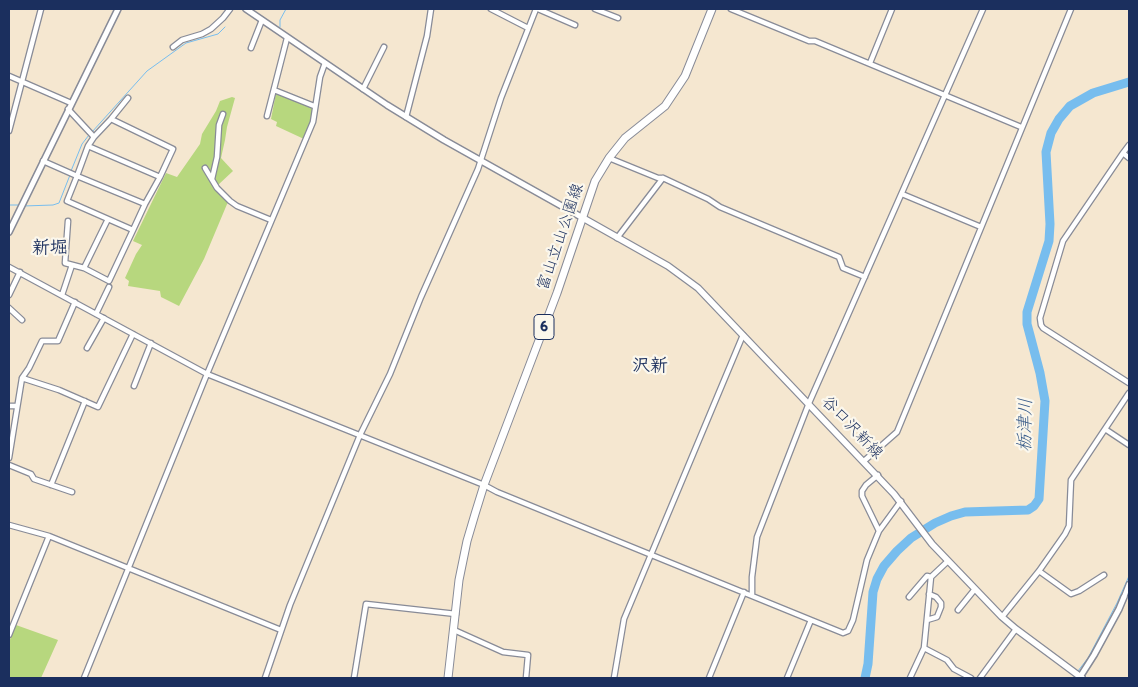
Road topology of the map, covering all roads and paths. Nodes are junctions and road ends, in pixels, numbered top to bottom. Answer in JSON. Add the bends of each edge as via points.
{"nodes":[{"id":1,"x":41,"y":9,"type":"edge"},
{"id":2,"x":118,"y":9,"type":"edge"},
{"id":3,"x":230,"y":9,"type":"edge"},
{"id":4,"x":246,"y":9,"type":"edge"},
{"id":5,"x":431,"y":9,"type":"edge"},
{"id":6,"x":492,"y":9,"type":"edge"},
{"id":7,"x":537,"y":9,"type":"edge"},
{"id":8,"x":595,"y":9,"type":"edge"},
{"id":9,"x":712,"y":9,"type":"edge"},
{"id":10,"x":731,"y":9,"type":"edge"},
{"id":11,"x":892,"y":9,"type":"edge"},
{"id":12,"x":983,"y":9,"type":"edge"},
{"id":13,"x":1071,"y":9,"type":"edge"},
{"id":14,"x":618,"y":18,"type":"dead end"},
{"id":15,"x":262,"y":20,"type":"junction"},
{"id":16,"x":575,"y":25,"type":"dead end"},
{"id":17,"x":528,"y":28,"type":"junction"},
{"id":18,"x":288,"y":38,"type":"junction"},
{"id":19,"x":173,"y":47,"type":"dead end"},
{"id":20,"x":384,"y":47,"type":"dead end"},
{"id":21,"x":251,"y":48,"type":"dead end"},
{"id":22,"x":325,"y":63,"type":"junction"},
{"id":23,"x":870,"y":63,"type":"junction"},
{"id":24,"x":9,"y":76,"type":"edge"},
{"id":25,"x":22,"y":82,"type":"junction"},
{"id":26,"x":363,"y":89,"type":"junction"},
{"id":27,"x":274,"y":90,"type":"junction"},
{"id":28,"x":945,"y":95,"type":"junction"},
{"id":29,"x":128,"y":98,"type":"dead end"},
{"id":30,"x":71,"y":103,"type":"junction"},
{"id":31,"x":314,"y":106,"type":"junction"},
{"id":32,"x":68,"y":109,"type":"junction"},
{"id":33,"x":224,"y":114,"type":"dead end"},
{"id":34,"x":268,"y":116,"type":"dead end"},
{"id":35,"x":406,"y":117,"type":"junction"},
{"id":36,"x":111,"y":119,"type":"junction"},
{"id":37,"x":1021,"y":128,"type":"junction"},
{"id":38,"x":9,"y":131,"type":"edge"},
{"id":39,"x":94,"y":137,"type":"junction"},
{"id":40,"x":1129,"y":145,"type":"edge"},
{"id":41,"x":88,"y":146,"type":"junction"},
{"id":42,"x":1123,"y":153,"type":"junction"},
{"id":43,"x":609,"y":158,"type":"junction"},
{"id":44,"x":1129,"y":158,"type":"edge"},
{"id":45,"x":43,"y":161,"type":"junction"},
{"id":46,"x":481,"y":161,"type":"junction"},
{"id":47,"x":205,"y":168,"type":"dead end"},
{"id":48,"x":76,"y":176,"type":"junction"},
{"id":49,"x":160,"y":177,"type":"junction"},
{"id":50,"x":663,"y":178,"type":"junction"},
{"id":51,"x":212,"y":179,"type":"junction"},
{"id":52,"x":902,"y":194,"type":"junction"},
{"id":53,"x":145,"y":204,"type":"junction"},
{"id":54,"x":583,"y":218,"type":"junction"},
{"id":55,"x":108,"y":219,"type":"junction"},
{"id":56,"x":68,"y":220,"type":"dead end"},
{"id":57,"x":271,"y":220,"type":"junction"},
{"id":58,"x":981,"y":227,"type":"junction"},
{"id":59,"x":133,"y":230,"type":"junction"},
{"id":60,"x":9,"y":232,"type":"edge"},
{"id":61,"x":617,"y":238,"type":"junction"},
{"id":62,"x":72,"y":265,"type":"junction"},
{"id":63,"x":9,"y":267,"type":"edge"},
{"id":64,"x":84,"y":268,"type":"junction"},
{"id":65,"x":20,"y":272,"type":"junction"},
{"id":66,"x":865,"y":277,"type":"junction"},
{"id":67,"x":109,"y":287,"type":"dead end"},
{"id":68,"x":9,"y":295,"type":"edge"},
{"id":69,"x":62,"y":295,"type":"junction"},
{"id":70,"x":75,"y":302,"type":"junction"},
{"id":71,"x":9,"y":308,"type":"edge"},
{"id":72,"x":96,"y":314,"type":"junction"},
{"id":73,"x":104,"y":318,"type":"junction"},
{"id":74,"x":22,"y":320,"type":"dead end"},
{"id":75,"x":133,"y":334,"type":"junction"},
{"id":76,"x":744,"y":336,"type":"junction"},
{"id":77,"x":151,"y":343,"type":"junction"},
{"id":78,"x":87,"y":348,"type":"dead end"},
{"id":79,"x":207,"y":374,"type":"junction"},
{"id":80,"x":22,"y":378,"type":"junction"},
{"id":81,"x":1129,"y":383,"type":"edge"},
{"id":82,"x":134,"y":386,"type":"dead end"},
{"id":83,"x":1129,"y":393,"type":"edge"},
{"id":84,"x":85,"y":401,"type":"junction"},
{"id":85,"x":809,"y":403,"type":"junction"},
{"id":86,"x":9,"y":406,"type":"edge"},
{"id":87,"x":16,"y":406,"type":"junction"},
{"id":88,"x":1105,"y":429,"type":"junction"},
{"id":89,"x":360,"y":435,"type":"junction"},
{"id":90,"x":1129,"y":445,"type":"edge"},
{"id":91,"x":9,"y":458,"type":"edge"},
{"id":92,"x":864,"y":461,"type":"junction"},
{"id":93,"x":9,"y":465,"type":"edge"},
{"id":94,"x":878,"y":476,"type":"junction"},
{"id":95,"x":51,"y":485,"type":"junction"},
{"id":96,"x":484,"y":485,"type":"junction"},
{"id":97,"x":72,"y":492,"type":"dead end"},
{"id":98,"x":900,"y":502,"type":"junction"},
{"id":99,"x":9,"y":525,"type":"edge"},
{"id":100,"x":879,"y":531,"type":"junction"},
{"id":101,"x":49,"y":536,"type":"junction"},
{"id":102,"x":651,"y":554,"type":"junction"},
{"id":103,"x":948,"y":561,"type":"junction"},
{"id":104,"x":128,"y":568,"type":"junction"},
{"id":105,"x":1039,"y":570,"type":"junction"},
{"id":106,"x":1104,"y":575,"type":"dead end"},
{"id":107,"x":931,"y":577,"type":"junction"},
{"id":108,"x":1129,"y":584,"type":"edge"},
{"id":109,"x":975,"y":589,"type":"junction"},
{"id":110,"x":744,"y":592,"type":"junction"},
{"id":111,"x":929,"y":594,"type":"junction"},
{"id":112,"x":752,"y":595,"type":"junction"},
{"id":113,"x":909,"y":597,"type":"dead end"},
{"id":114,"x":1124,"y":597,"type":"joint"},
{"id":115,"x":958,"y":610,"type":"dead end"},
{"id":116,"x":456,"y":614,"type":"junction"},
{"id":117,"x":1002,"y":617,"type":"junction"},
{"id":118,"x":811,"y":620,"type":"junction"},
{"id":119,"x":927,"y":620,"type":"junction"},
{"id":120,"x":1016,"y":629,"type":"junction"},
{"id":121,"x":281,"y":630,"type":"junction"},
{"id":122,"x":454,"y":630,"type":"junction"},
{"id":123,"x":9,"y":635,"type":"edge"},
{"id":124,"x":924,"y":648,"type":"junction"},
{"id":125,"x":84,"y":678,"type":"edge"},
{"id":126,"x":265,"y":678,"type":"edge"},
{"id":127,"x":354,"y":678,"type":"edge"},
{"id":128,"x":448,"y":678,"type":"edge"},
{"id":129,"x":526,"y":678,"type":"edge"},
{"id":130,"x":614,"y":678,"type":"edge"},
{"id":131,"x":709,"y":678,"type":"edge"},
{"id":132,"x":787,"y":678,"type":"edge"},
{"id":133,"x":910,"y":678,"type":"edge"},
{"id":134,"x":971,"y":678,"type":"edge"},
{"id":135,"x":980,"y":678,"type":"edge"},
{"id":136,"x":1081,"y":678,"type":"edge"}],
"edges":[{"from":1,"to":25,"type":"street"},
{"from":2,"to":30,"type":"street"},
{"from":3,"to":19,"type":"street","via":[[211,29]]},
{"from":4,"to":15,"type":"street"},
{"from":5,"to":35,"type":"street"},
{"from":6,"to":17,"type":"street"},
{"from":7,"to":16,"type":"street"},
{"from":7,"to":17,"type":"street"},
{"from":8,"to":14,"type":"street"},
{"from":9,"to":43,"type":"main road","name":"富山立山公園線","number":"6","via":[[685,76],[675,92],[665,106],[625,138]]},
{"from":10,"to":23,"type":"street"},
{"from":11,"to":23,"type":"street"},
{"from":12,"to":28,"type":"street"},
{"from":13,"to":37,"type":"street"},
{"from":15,"to":18,"type":"street"},
{"from":15,"to":21,"type":"street"},
{"from":17,"to":46,"type":"street"},
{"from":18,"to":22,"type":"street"},
{"from":18,"to":27,"type":"street"},
{"from":20,"to":26,"type":"street"},
{"from":22,"to":26,"type":"street"},
{"from":22,"to":31,"type":"street"},
{"from":23,"to":28,"type":"street"},
{"from":24,"to":25,"type":"street"},
{"from":25,"to":30,"type":"street"},
{"from":25,"to":38,"type":"street"},
{"from":26,"to":35,"type":"street"},
{"from":27,"to":31,"type":"street"},
{"from":27,"to":34,"type":"street"},
{"from":28,"to":37,"type":"street"},
{"from":28,"to":52,"type":"street"},
{"from":29,"to":36,"type":"street"},
{"from":30,"to":32,"type":"street"},
{"from":31,"to":57,"type":"street","via":[[313,122]]},
{"from":32,"to":39,"type":"street"},
{"from":32,"to":45,"type":"street"},
{"from":33,"to":51,"type":"street","via":[[219,125],[220,137]]},
{"from":35,"to":46,"type":"street"},
{"from":36,"to":39,"type":"street"},
{"from":36,"to":49,"type":"street","via":[[174,149]]},
{"from":37,"to":58,"type":"street"},
{"from":39,"to":41,"type":"street"},
{"from":40,"to":42,"type":"street"},
{"from":41,"to":48,"type":"street"},
{"from":41,"to":49,"type":"street"},
{"from":42,"to":44,"type":"street"},
{"from":42,"to":81,"type":"street","via":[[1062,241],[1040,318],[1044,328]]},
{"from":43,"to":50,"type":"street"},
{"from":43,"to":54,"type":"main road","name":"富山立山公園線","number":"6","via":[[595,181]]},
{"from":45,"to":48,"type":"street"},
{"from":45,"to":60,"type":"street"},
{"from":46,"to":54,"type":"street"},
{"from":46,"to":89,"type":"street","via":[[390,374]]},
{"from":47,"to":51,"type":"street"},
{"from":48,"to":53,"type":"street"},
{"from":48,"to":55,"type":"street","via":[[67,201]]},
{"from":49,"to":53,"type":"street"},
{"from":50,"to":61,"type":"street"},
{"from":50,"to":66,"type":"street","via":[[720,207],[839,257],[843,268]]},
{"from":51,"to":57,"type":"street","via":[[237,206]]},
{"from":52,"to":58,"type":"street"},
{"from":52,"to":66,"type":"street"},
{"from":53,"to":59,"type":"street"},
{"from":54,"to":61,"type":"main road","name":"谷口沢新線"},
{"from":54,"to":96,"type":"main road","name":"富山立山公園線","number":"6"},
{"from":55,"to":59,"type":"street"},
{"from":55,"to":64,"type":"street"},
{"from":56,"to":62,"type":"street","via":[[65,263]]},
{"from":57,"to":79,"type":"street"},
{"from":58,"to":92,"type":"street","via":[[897,432]]},
{"from":59,"to":64,"type":"street","via":[[109,281]]},
{"from":61,"to":76,"type":"main road","name":"谷口沢新線","via":[[684,276]]},
{"from":62,"to":64,"type":"street"},
{"from":62,"to":69,"type":"street"},
{"from":63,"to":65,"type":"street"},
{"from":65,"to":68,"type":"street"},
{"from":65,"to":69,"type":"street"},
{"from":66,"to":85,"type":"street"},
{"from":67,"to":72,"type":"street"},
{"from":69,"to":70,"type":"street"},
{"from":70,"to":72,"type":"street"},
{"from":70,"to":80,"type":"street","via":[[58,341],[42,341]]},
{"from":71,"to":74,"type":"street"},
{"from":72,"to":73,"type":"street"},
{"from":73,"to":75,"type":"street"},
{"from":73,"to":78,"type":"street"},
{"from":75,"to":77,"type":"street"},
{"from":75,"to":84,"type":"street","via":[[98,407]]},
{"from":76,"to":85,"type":"main road","name":"谷口沢新線"},
{"from":76,"to":102,"type":"street"},
{"from":77,"to":79,"type":"street"},
{"from":77,"to":82,"type":"street"},
{"from":79,"to":89,"type":"street"},
{"from":79,"to":104,"type":"street"},
{"from":80,"to":84,"type":"street"},
{"from":80,"to":87,"type":"street"},
{"from":83,"to":88,"type":"street"},
{"from":84,"to":95,"type":"street"},
{"from":85,"to":92,"type":"main road","name":"谷口沢新線"},
{"from":85,"to":112,"type":"street","via":[[757,537]]},
{"from":86,"to":87,"type":"street"},
{"from":87,"to":91,"type":"street"},
{"from":88,"to":90,"type":"street"},
{"from":88,"to":105,"type":"street","via":[[1071,480],[1069,526]]},
{"from":89,"to":96,"type":"street"},
{"from":89,"to":121,"type":"street"},
{"from":92,"to":94,"type":"main road","name":"谷口沢新線"},
{"from":93,"to":95,"type":"street"},
{"from":94,"to":98,"type":"main road","name":"谷口沢新線"},
{"from":94,"to":100,"type":"street","via":[[866,485],[862,496]]},
{"from":95,"to":97,"type":"street"},
{"from":96,"to":102,"type":"street"},
{"from":96,"to":116,"type":"main road","name":"富山立山公園線","number":"6","via":[[467,541]]},
{"from":98,"to":100,"type":"street"},
{"from":98,"to":103,"type":"main road","name":"谷口沢新線"},
{"from":99,"to":101,"type":"street"},
{"from":100,"to":118,"type":"street","via":[[867,560],[848,631],[843,633]]},
{"from":101,"to":104,"type":"street"},
{"from":101,"to":123,"type":"street"},
{"from":102,"to":110,"type":"street"},
{"from":102,"to":130,"type":"street","via":[[624,618]]},
{"from":103,"to":107,"type":"street"},
{"from":103,"to":109,"type":"main road","name":"谷口沢新線"},
{"from":104,"to":121,"type":"street"},
{"from":104,"to":125,"type":"street"},
{"from":105,"to":106,"type":"street","via":[[1071,594]]},
{"from":105,"to":117,"type":"street"},
{"from":107,"to":111,"type":"street"},
{"from":107,"to":113,"type":"street","via":[[927,576]]},
{"from":108,"to":114,"type":"street"},
{"from":109,"to":115,"type":"street"},
{"from":109,"to":117,"type":"main road","name":"谷口沢新線"},
{"from":110,"to":112,"type":"street"},
{"from":110,"to":131,"type":"street"},
{"from":111,"to":119,"type":"street"},
{"from":111,"to":119,"type":"street","via":[[936,597],[941,607],[937,617]]},
{"from":112,"to":118,"type":"street"},
{"from":114,"to":136,"type":"street"},
{"from":116,"to":122,"type":"main road","name":"富山立山公園線","number":"6"},
{"from":116,"to":127,"type":"street","via":[[366,604]]},
{"from":117,"to":120,"type":"main road","name":"谷口沢新線"},
{"from":118,"to":132,"type":"street"},
{"from":119,"to":124,"type":"street"},
{"from":120,"to":135,"type":"street"},
{"from":120,"to":136,"type":"main road","name":"谷口沢新線"},
{"from":121,"to":126,"type":"street"},
{"from":122,"to":128,"type":"main road","name":"富山立山公園線","number":"6"},
{"from":122,"to":129,"type":"street","via":[[502,652],[528,655]]},
{"from":124,"to":133,"type":"street"},
{"from":124,"to":134,"type":"street"}]}
